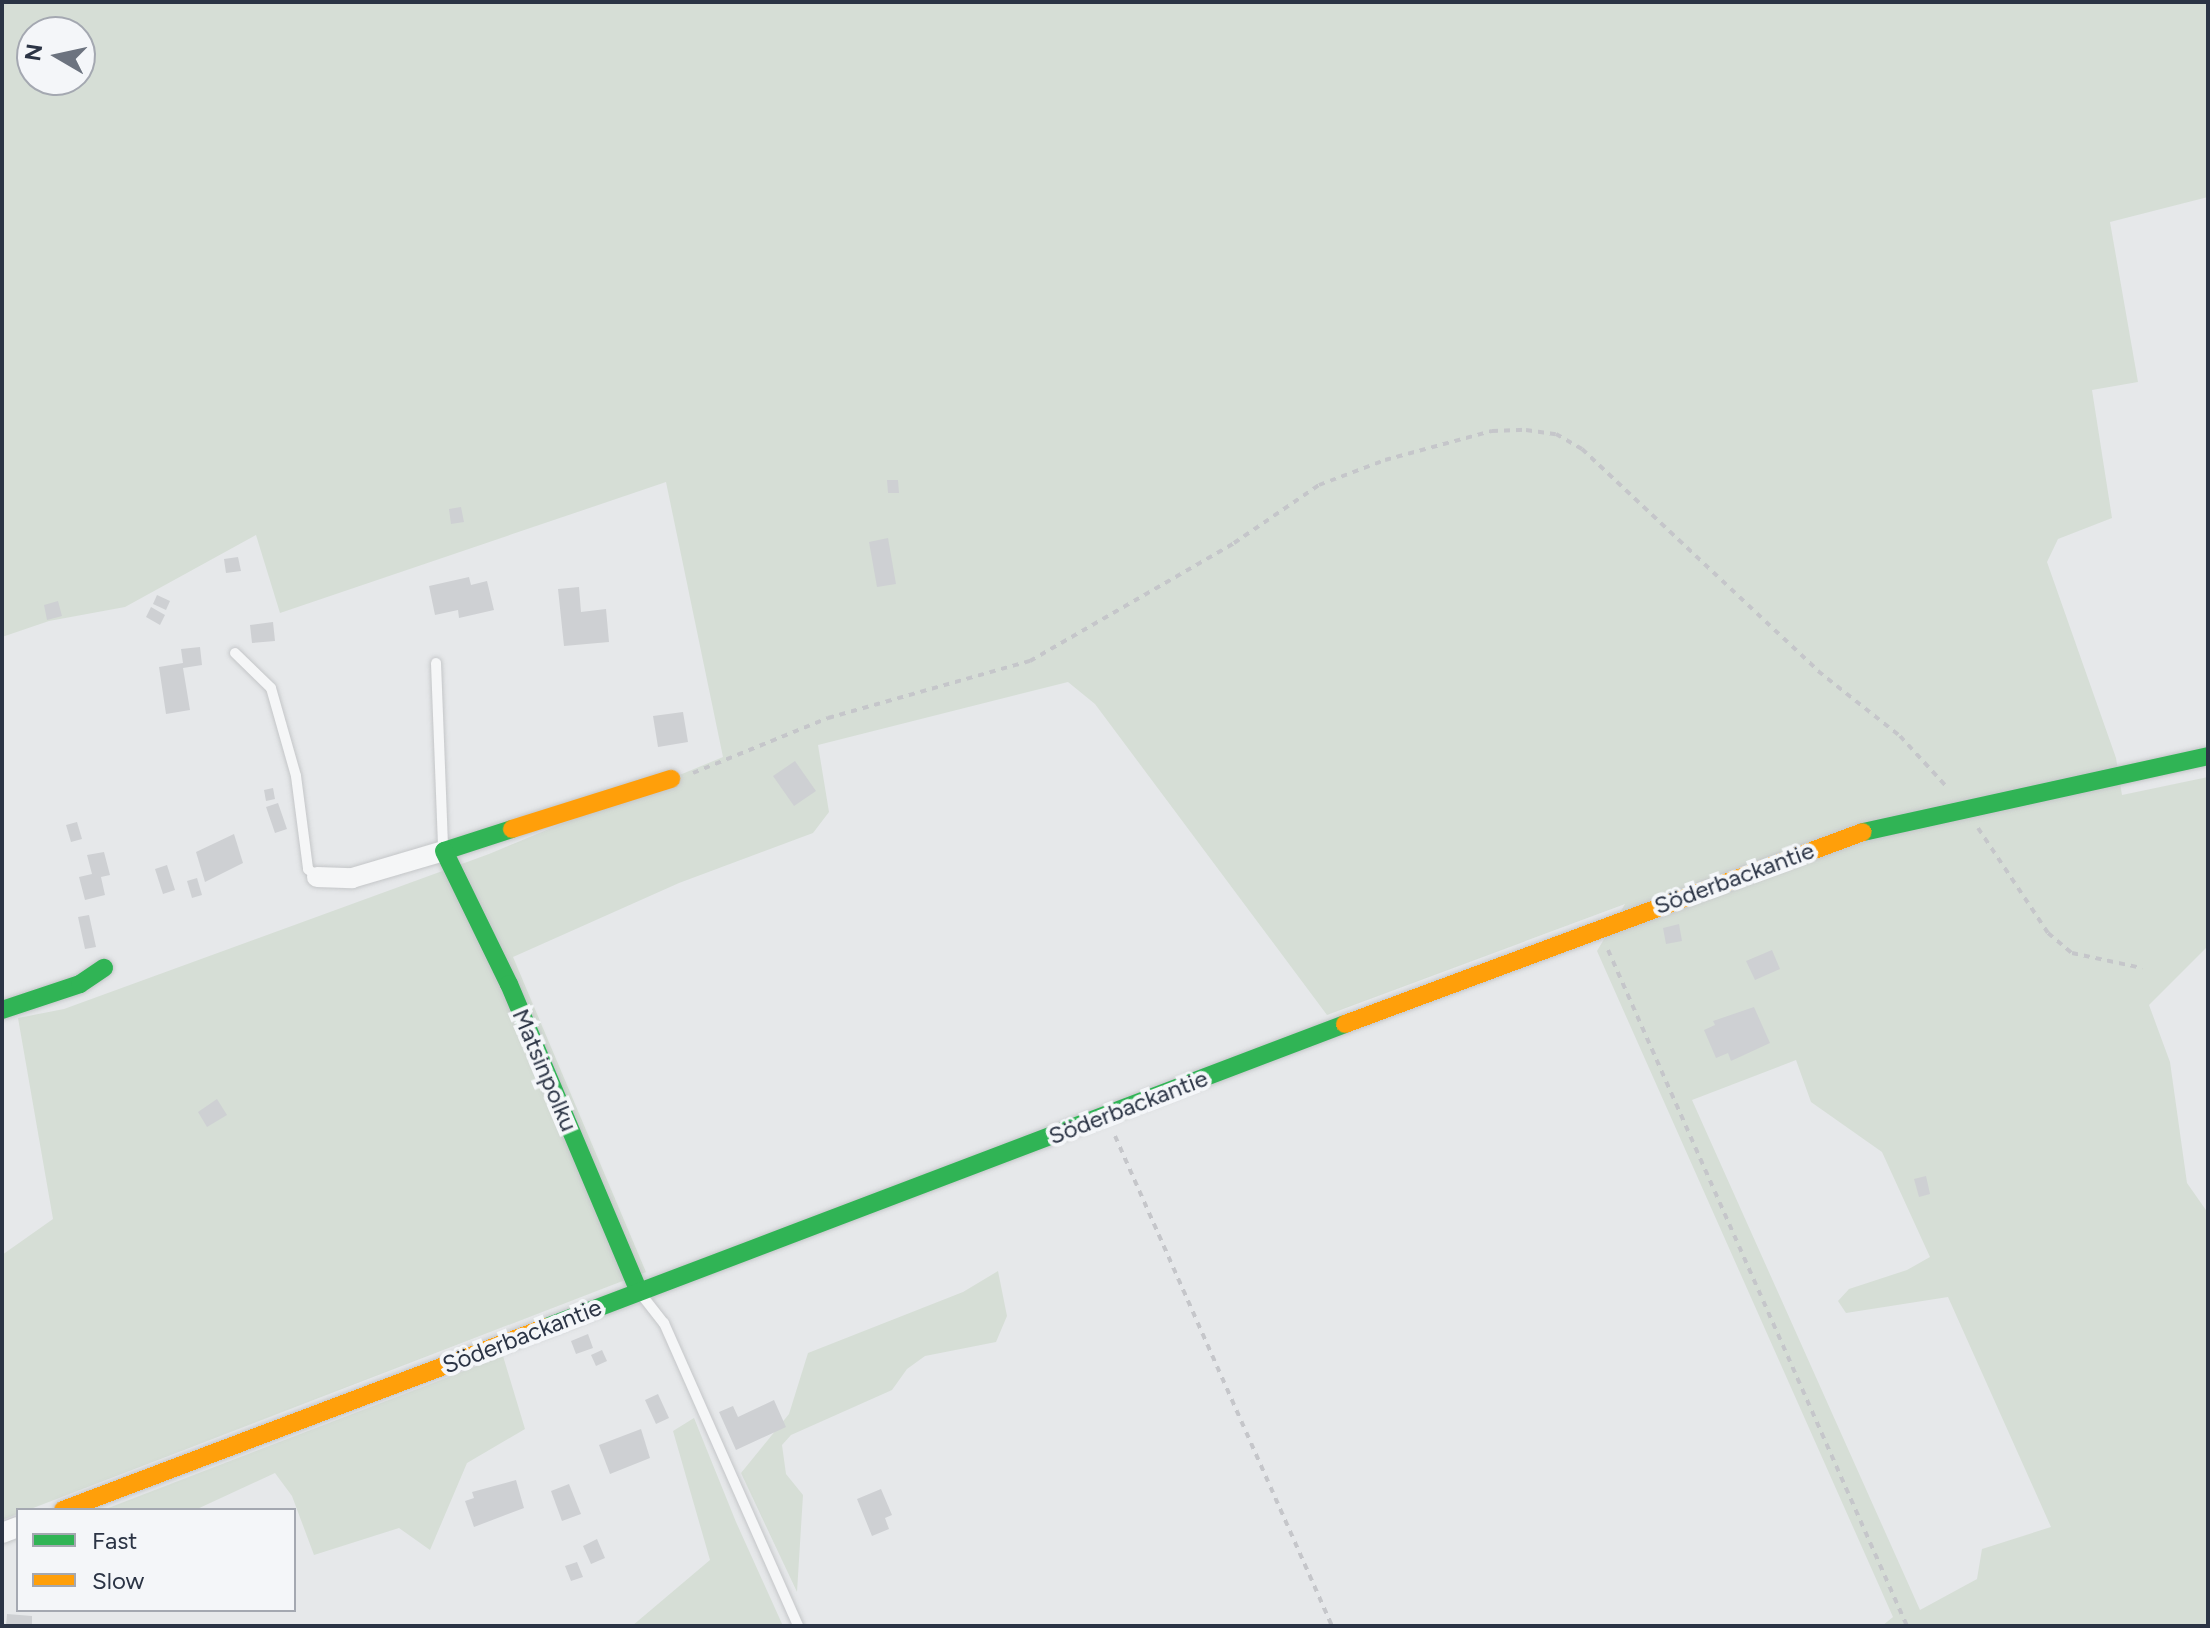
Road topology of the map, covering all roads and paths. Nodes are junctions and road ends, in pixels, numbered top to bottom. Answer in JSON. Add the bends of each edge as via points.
{"nodes":[{"id":1,"x":235,"y":653,"type":"dead end"},
{"id":2,"x":436,"y":663,"type":"dead end"},
{"id":3,"x":2208,"y":756,"type":"edge"},
{"id":4,"x":671,"y":779,"type":"joint"},
{"id":5,"x":1964,"y":806,"type":"junction"},
{"id":6,"x":444,"y":851,"type":"junction"},
{"id":7,"x":317,"y":877,"type":"joint"},
{"id":8,"x":1601,"y":929,"type":"junction"},
{"id":9,"x":104,"y":968,"type":"dead end"},
{"id":10,"x":2142,"y":968,"type":"dead end"},
{"id":11,"x":2,"y":1010,"type":"edge"},
{"id":12,"x":1108,"y":1115,"type":"junction"},
{"id":13,"x":639,"y":1292,"type":"junction"},
{"id":14,"x":68,"y":1508,"type":"edge"},
{"id":15,"x":798,"y":1626,"type":"edge"},
{"id":16,"x":1332,"y":1626,"type":"edge"},
{"id":17,"x":1907,"y":1626,"type":"edge"}],
"edges":[{"from":1,"to":7,"type":"lane","via":[[271,688],[296,776],[308,869]]},
{"from":2,"to":6,"type":"lane"},
{"from":3,"to":5,"type":"street","name":"Söderbackantie"},
{"from":4,"to":5,"type":"path","via":[[755,752],[828,718],[1030,661],[1234,543],[1319,485],[1479,435],[1526,430],[1556,434],[1582,449],[1818,671],[1900,736]]},
{"from":4,"to":6,"type":"street"},
{"from":5,"to":8,"type":"street","name":"Söderbackantie","via":[[1889,823]]},
{"from":5,"to":10,"type":"path","via":[[2048,933],[2072,953]]},
{"from":6,"to":7,"type":"street","via":[[352,878]]},
{"from":6,"to":13,"type":"street","name":"Matsinpolku","via":[[509,984]]},
{"from":8,"to":12,"type":"street","name":"Söderbackantie"},
{"from":8,"to":17,"type":"path","via":[[1642,1036]]},
{"from":9,"to":11,"type":"street","via":[[80,984]]},
{"from":12,"to":13,"type":"street","name":"Söderbackantie"},
{"from":12,"to":16,"type":"path"},
{"from":13,"to":14,"type":"street","name":"Söderbackantie"},
{"from":13,"to":15,"type":"lane","via":[[664,1323]]}]}
